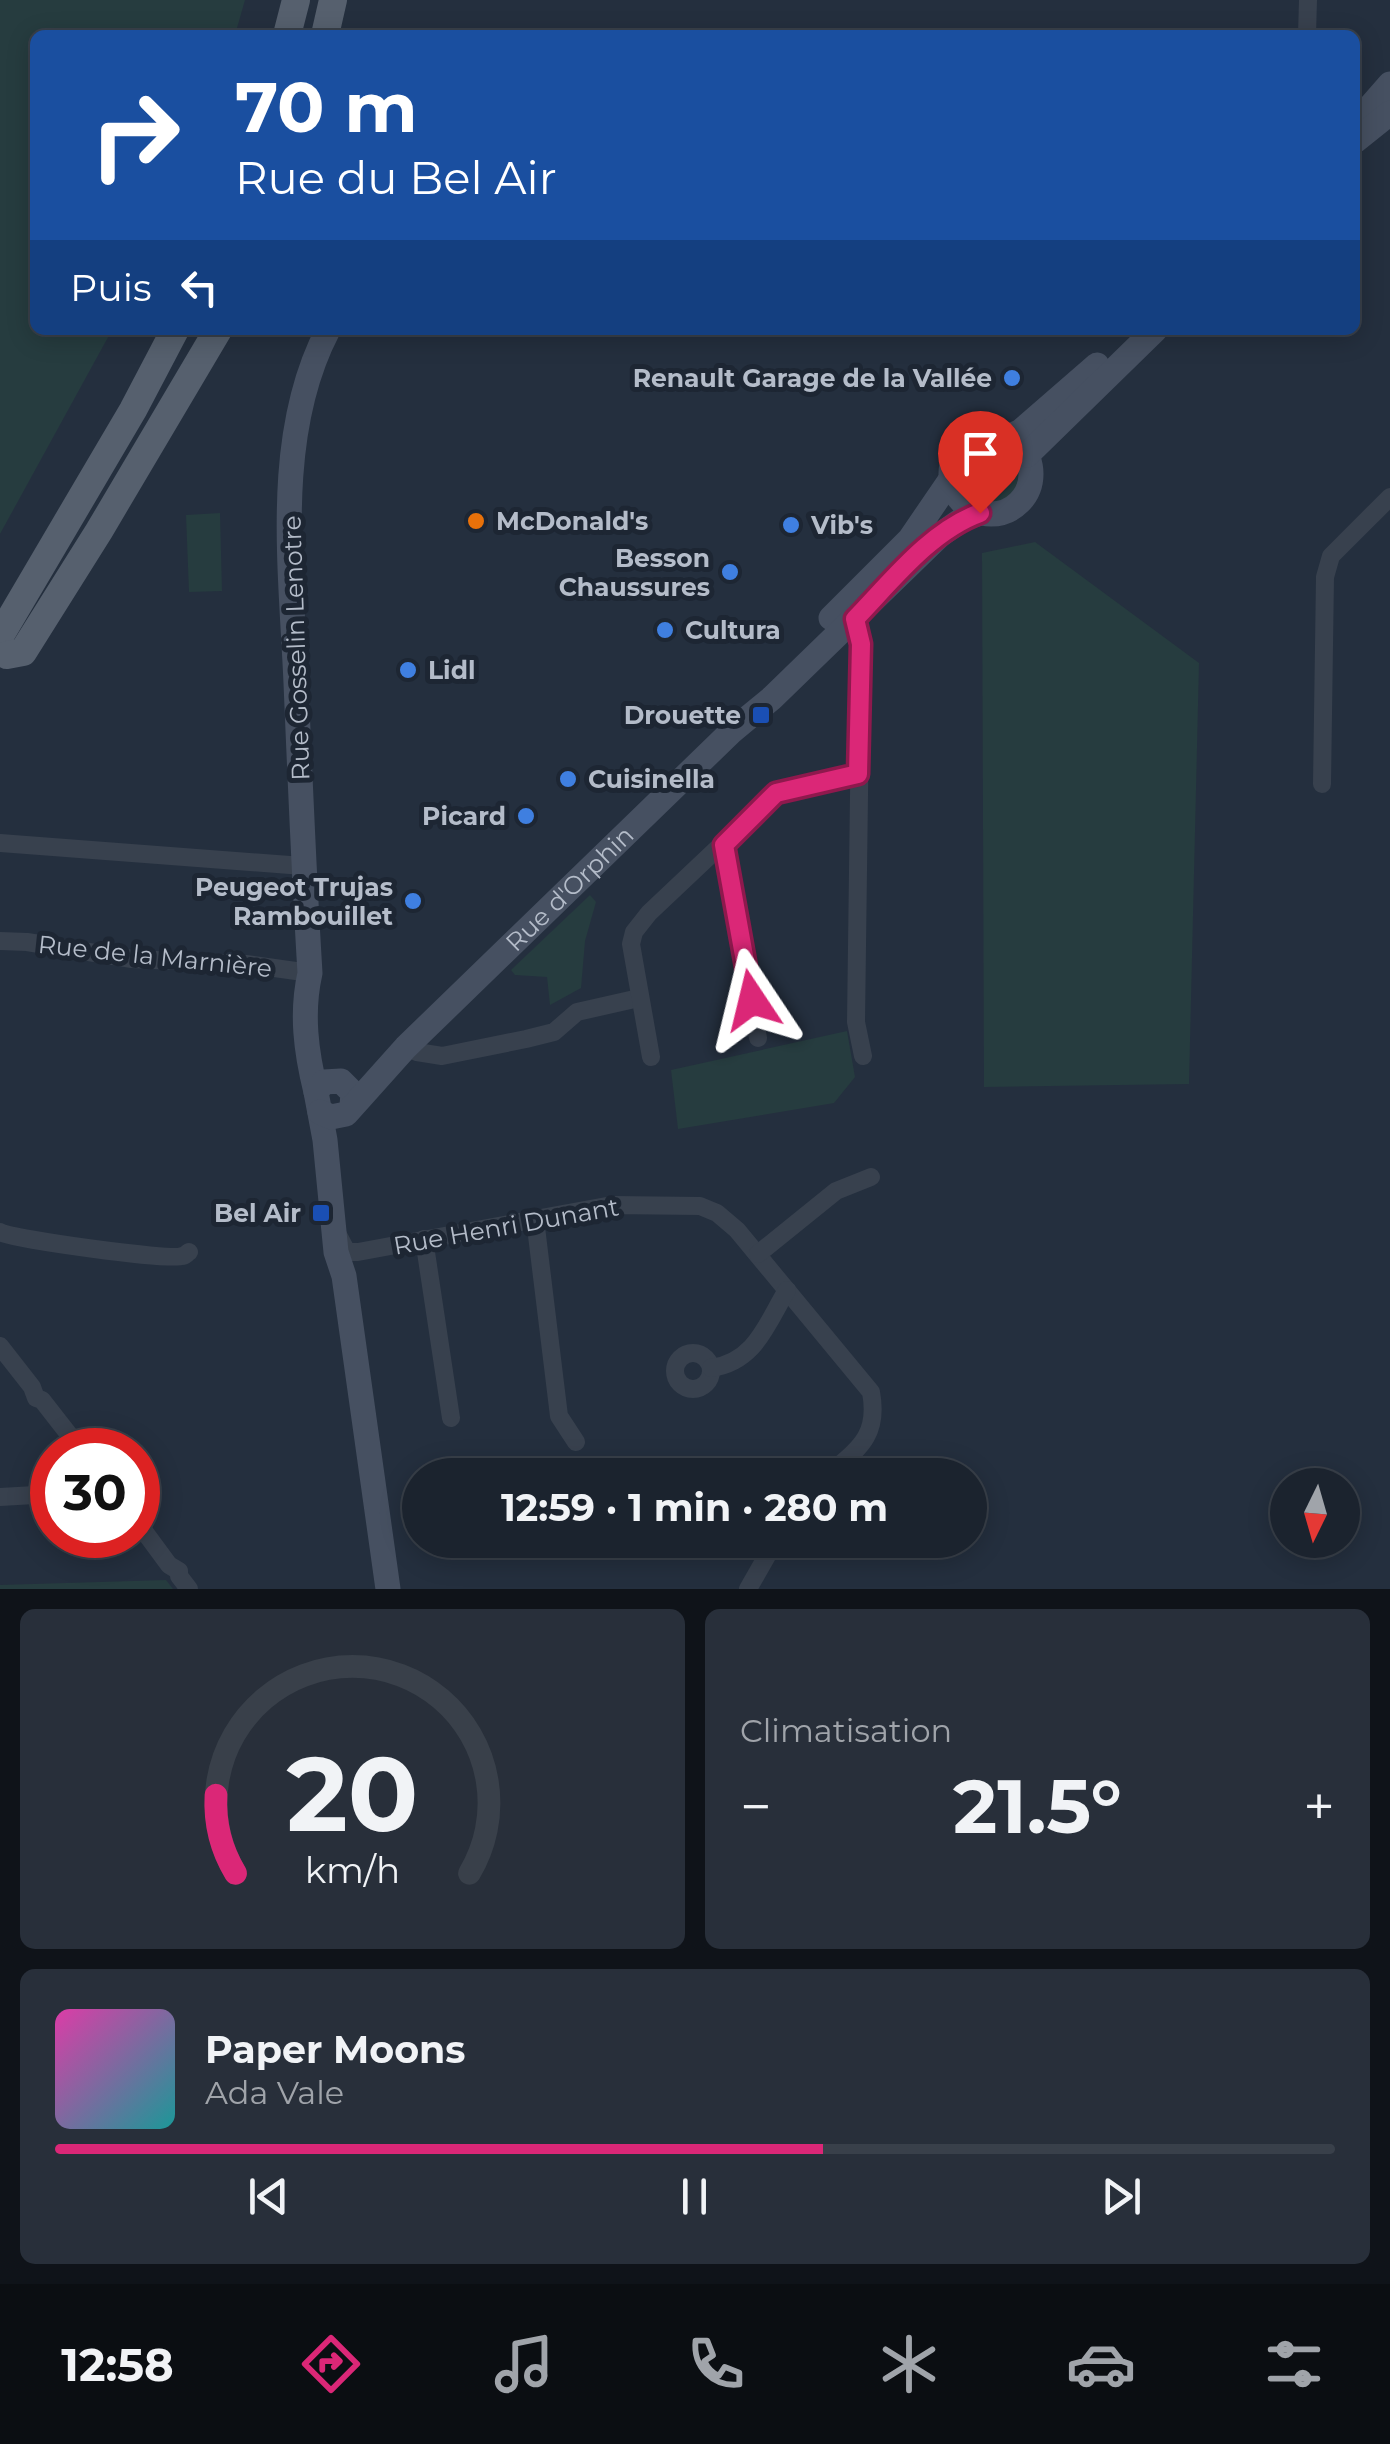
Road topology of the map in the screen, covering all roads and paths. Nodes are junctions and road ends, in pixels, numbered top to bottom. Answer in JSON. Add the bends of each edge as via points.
{"nodes":[{"id":1,"x":296,"y":0,"type":"edge"},
{"id":2,"x":333,"y":0,"type":"edge"},
{"id":3,"x":350,"y":0,"type":"edge"},
{"id":4,"x":1308,"y":0,"type":"edge"},
{"id":5,"x":288,"y":30,"type":"edge"},
{"id":6,"x":327,"y":30,"type":"edge"},
{"id":7,"x":346,"y":30,"type":"edge"},
{"id":8,"x":1307,"y":30,"type":"edge"},
{"id":9,"x":1390,"y":84,"type":"edge"},
{"id":10,"x":1390,"y":113,"type":"edge"},
{"id":11,"x":1360,"y":118,"type":"edge"},
{"id":12,"x":1360,"y":138,"type":"edge"},
{"id":13,"x":172,"y":335,"type":"edge"},
{"id":14,"x":194,"y":335,"type":"edge"},
{"id":15,"x":215,"y":335,"type":"edge"},
{"id":16,"x":325,"y":335,"type":"edge"},
{"id":17,"x":1132,"y":335,"type":"edge"},
{"id":18,"x":1150,"y":335,"type":"edge"},
{"id":19,"x":1008,"y":437,"type":"junction"},
{"id":20,"x":1027,"y":455,"type":"junction"},
{"id":21,"x":951,"y":479,"type":"junction"},
{"id":22,"x":1390,"y":497,"type":"edge"},
{"id":23,"x":980,"y":513,"type":"junction"},
{"id":24,"x":851,"y":611,"type":"junction"},
{"id":25,"x":2,"y":653,"type":"edge"},
{"id":26,"x":858,"y":774,"type":"junction"},
{"id":27,"x":1322,"y":784,"type":"dead end"},
{"id":28,"x":0,"y":843,"type":"edge"},
{"id":29,"x":724,"y":845,"type":"junction"},
{"id":30,"x":304,"y":866,"type":"junction"},
{"id":31,"x":0,"y":941,"type":"edge"},
{"id":32,"x":310,"y":972,"type":"junction"},
{"id":33,"x":639,"y":998,"type":"junction"},
{"id":34,"x":758,"y":1038,"type":"dead end"},
{"id":35,"x":406,"y":1047,"type":"junction"},
{"id":36,"x":863,"y":1056,"type":"dead end"},
{"id":37,"x":650,"y":1058,"type":"dead end"},
{"id":38,"x":335,"y":1098,"type":"junction"},
{"id":39,"x":871,"y":1177,"type":"dead end"},
{"id":40,"x":535,"y":1219,"type":"junction"},
{"id":41,"x":0,"y":1232,"type":"edge"},
{"id":42,"x":424,"y":1238,"type":"junction"},
{"id":43,"x":189,"y":1252,"type":"dead end"},
{"id":44,"x":758,"y":1254,"type":"junction"},
{"id":45,"x":346,"y":1264,"type":"junction"},
{"id":46,"x":786,"y":1290,"type":"junction"},
{"id":47,"x":0,"y":1346,"type":"edge"},
{"id":48,"x":711,"y":1368,"type":"dead end"},
{"id":49,"x":451,"y":1418,"type":"dead end"},
{"id":50,"x":64,"y":1428,"type":"edge"},
{"id":51,"x":576,"y":1442,"type":"dead end"},
{"id":52,"x":848,"y":1458,"type":"edge"},
{"id":53,"x":30,"y":1495,"type":"edge"},
{"id":54,"x":0,"y":1497,"type":"edge"},
{"id":55,"x":160,"y":1552,"type":"edge"},
{"id":56,"x":766,"y":1558,"type":"edge"},
{"id":57,"x":189,"y":1589,"type":"edge"},
{"id":58,"x":388,"y":1589,"type":"edge"},
{"id":59,"x":748,"y":1589,"type":"edge"}],
"edges":[{"from":1,"to":5,"type":"main road"},
{"from":2,"to":6,"type":"main road"},
{"from":3,"to":7,"type":"main road"},
{"from":4,"to":8,"type":"street"},
{"from":9,"to":11,"type":"main road"},
{"from":10,"to":12,"type":"main road"},
{"from":13,"to":25,"type":"main road"},
{"from":14,"to":25,"type":"main road"},
{"from":15,"to":25,"type":"main road","via":[[23,652]]},
{"from":16,"to":30,"type":"main road","name":"Rue Gosselin Lenotre","via":[[300,406],[292,484]]},
{"from":17,"to":19,"type":"main road"},
{"from":18,"to":20,"type":"main road"},
{"from":19,"to":20,"type":"main road"},
{"from":19,"to":21,"type":"main road","via":[[986,434],[966,442]]},
{"from":20,"to":23,"type":"main road","via":[[1032,478],[1023,500],[1004,512]]},
{"from":21,"to":23,"type":"main road","via":[[960,500]]},
{"from":21,"to":24,"type":"main road","name":"Rue d'Orphin"},
{"from":22,"to":27,"type":"street","via":[[1331,556],[1325,577]]},
{"from":23,"to":24,"type":"main road","name":"Rue d'Orphin","via":[[940,535]]},
{"from":24,"to":26,"type":"street","via":[[861,644]]},
{"from":24,"to":35,"type":"main road","name":"Rue d'Orphin","via":[[772,698]]},
{"from":26,"to":29,"type":"street","via":[[776,793]]},
{"from":26,"to":36,"type":"street","via":[[856,1022]]},
{"from":28,"to":30,"type":"street"},
{"from":29,"to":33,"type":"street","via":[[634,932]]},
{"from":29,"to":34,"type":"street"},
{"from":30,"to":32,"type":"main road","name":"Rue Gosselin Lenotre"},
{"from":31,"to":32,"type":"street","name":"Rue de la Marnière"},
{"from":32,"to":38,"type":"main road","name":"Rue Gosselin Lenotre"},
{"from":33,"to":35,"type":"street","via":[[577,1012],[554,1032],[511,1042],[442,1056]]},
{"from":33,"to":37,"type":"street"},
{"from":35,"to":38,"type":"main road","name":"Rue d'Orphin"},
{"from":38,"to":45,"type":"main road","name":"Rue Gosselin Lenotre"},
{"from":38,"to":45,"type":"main road","name":"Rue Gosselin Lenotre","via":[[332,1225],[336,1252]]},
{"from":39,"to":44,"type":"street","via":[[836,1191]]},
{"from":40,"to":42,"type":"street","name":"Rue Henri Dunant"},
{"from":40,"to":44,"type":"street","name":"Rue Henri Dunant","via":[[612,1206],[700,1206]]},
{"from":40,"to":51,"type":"street","via":[[559,1416]]},
{"from":41,"to":43,"type":"street","via":[[144,1254]]},
{"from":42,"to":45,"type":"street","name":"Rue Henri Dunant"},
{"from":42,"to":49,"type":"street"},
{"from":44,"to":46,"type":"street","name":"Rue Henri Dunant"},
{"from":45,"to":58,"type":"main road","name":"Rue Gosselin Lenotre"},
{"from":46,"to":48,"type":"street","via":[[750,1353]]},
{"from":46,"to":52,"type":"street","name":"Rue Henri Dunant","via":[[871,1392],[868,1436]]},
{"from":47,"to":50,"type":"street"},
{"from":53,"to":54,"type":"street"},
{"from":55,"to":57,"type":"street"},
{"from":56,"to":59,"type":"street"}]}
